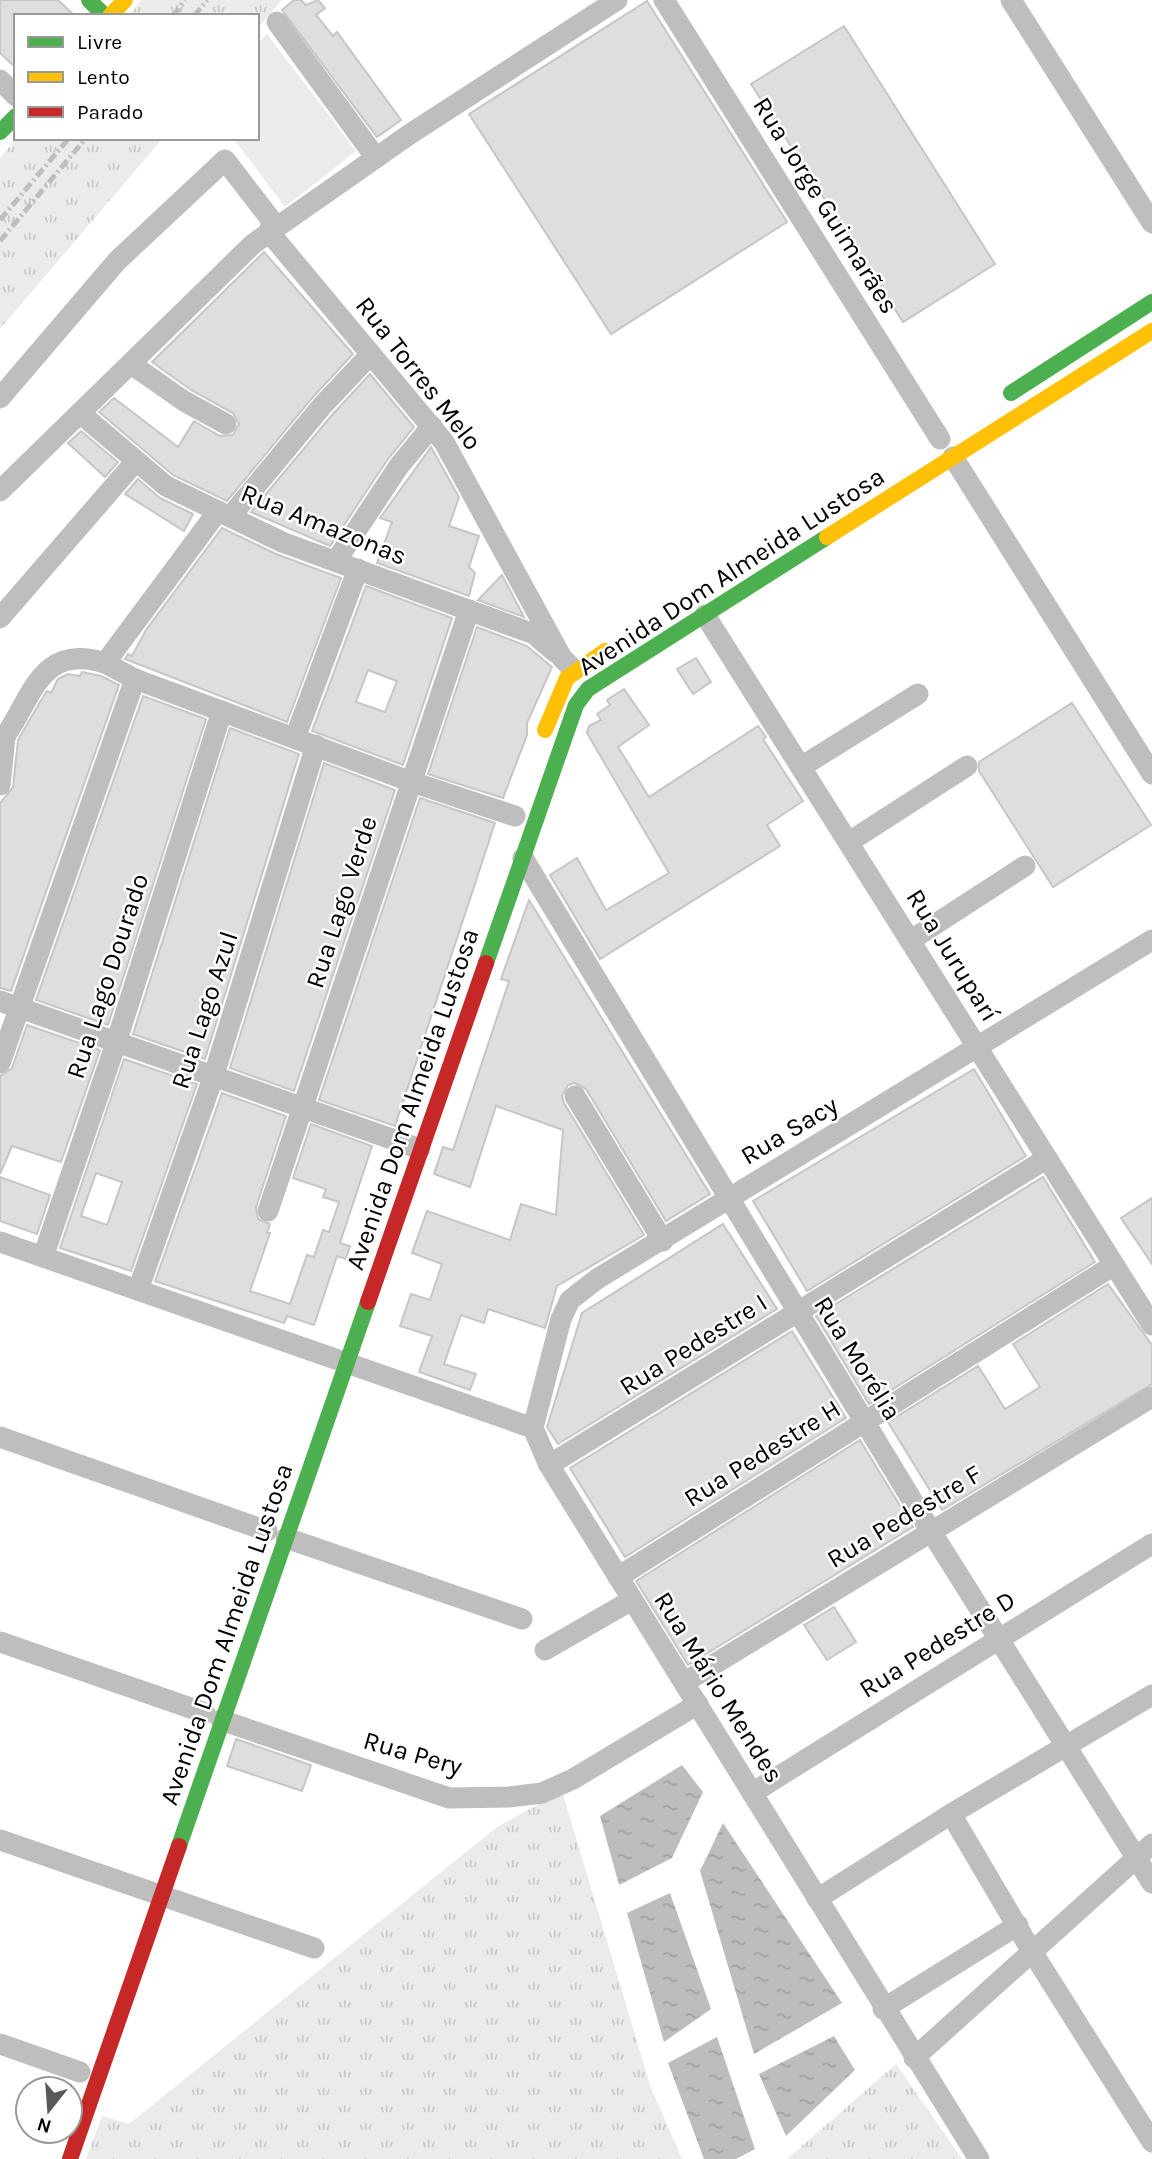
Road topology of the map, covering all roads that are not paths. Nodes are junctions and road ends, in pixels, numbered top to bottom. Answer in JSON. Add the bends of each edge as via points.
{"nodes":[{"id":1,"x":89,"y":0,"type":"edge"},
{"id":2,"x":125,"y":0,"type":"edge"},
{"id":3,"x":617,"y":0,"type":"edge"},
{"id":4,"x":664,"y":0,"type":"edge"},
{"id":5,"x":1011,"y":0,"type":"edge"},
{"id":6,"x":103,"y":14,"type":"edge"},
{"id":7,"x":112,"y":14,"type":"edge"},
{"id":8,"x":277,"y":22,"type":"dead end"},
{"id":9,"x":0,"y":80,"type":"edge"},
{"id":10,"x":14,"y":94,"type":"edge"},
{"id":11,"x":14,"y":118,"type":"edge"},
{"id":12,"x":0,"y":132,"type":"edge"},
{"id":13,"x":376,"y":158,"type":"junction"},
{"id":14,"x":1152,"y":223,"type":"edge"},
{"id":15,"x":270,"y":232,"type":"junction"},
{"id":16,"x":1152,"y":302,"type":"edge"},
{"id":17,"x":1152,"y":331,"type":"edge"},
{"id":18,"x":371,"y":354,"type":"junction"},
{"id":19,"x":131,"y":364,"type":"junction"},
{"id":20,"x":0,"y":398,"type":"edge"},
{"id":21,"x":80,"y":413,"type":"junction"},
{"id":22,"x":1009,"y":422,"type":"junction"},
{"id":23,"x":226,"y":424,"type":"dead end"},
{"id":24,"x":432,"y":426,"type":"junction"},
{"id":25,"x":939,"y":440,"type":"dead end"},
{"id":26,"x":953,"y":457,"type":"junction"},
{"id":27,"x":135,"y":462,"type":"junction"},
{"id":28,"x":0,"y":491,"type":"edge"},
{"id":29,"x":224,"y":514,"type":"junction"},
{"id":30,"x":336,"y":561,"type":"junction"},
{"id":31,"x":358,"y":569,"type":"junction"},
{"id":32,"x":469,"y":610,"type":"junction"},
{"id":33,"x":705,"y":615,"type":"junction"},
{"id":34,"x":0,"y":618,"type":"edge"},
{"id":35,"x":621,"y":641,"type":"dead end"},
{"id":36,"x":105,"y":663,"type":"junction"},
{"id":37,"x":568,"y":664,"type":"junction"},
{"id":38,"x":135,"y":679,"type":"junction"},
{"id":39,"x":918,"y":694,"type":"dead end"},
{"id":40,"x":222,"y":711,"type":"junction"},
{"id":41,"x":295,"y":738,"type":"junction"},
{"id":42,"x":3,"y":740,"type":"edge"},
{"id":43,"x":316,"y":746,"type":"junction"},
{"id":44,"x":538,"y":751,"type":"dead end"},
{"id":45,"x":967,"y":766,"type":"dead end"},
{"id":46,"x":801,"y":767,"type":"junction"},
{"id":47,"x":1152,"y":774,"type":"edge"},
{"id":48,"x":409,"y":781,"type":"junction"},
{"id":49,"x":0,"y":785,"type":"edge"},
{"id":50,"x":515,"y":816,"type":"dead end"},
{"id":51,"x":849,"y":842,"type":"junction"},
{"id":52,"x":523,"y":858,"type":"junction"},
{"id":53,"x":1025,"y":866,"type":"dead end"},
{"id":54,"x":486,"y":895,"type":"dead end"},
{"id":55,"x":506,"y":903,"type":"junction"},
{"id":56,"x":911,"y":940,"type":"junction"},
{"id":57,"x":1152,"y":940,"type":"edge"},
{"id":58,"x":9,"y":1004,"type":"edge"},
{"id":59,"x":117,"y":1040,"type":"junction"},
{"id":60,"x":978,"y":1047,"type":"junction"},
{"id":61,"x":0,"y":1063,"type":"edge"},
{"id":62,"x":214,"y":1075,"type":"junction"},
{"id":63,"x":575,"y":1096,"type":"dead end"},
{"id":64,"x":304,"y":1107,"type":"junction"},
{"id":65,"x":420,"y":1149,"type":"junction"},
{"id":66,"x":1046,"y":1159,"type":"junction"},
{"id":67,"x":730,"y":1198,"type":"junction"},
{"id":68,"x":268,"y":1211,"type":"dead end"},
{"id":69,"x":663,"y":1241,"type":"junction"},
{"id":70,"x":0,"y":1242,"type":"edge"},
{"id":71,"x":43,"y":1257,"type":"junction"},
{"id":72,"x":1114,"y":1265,"type":"junction"},
{"id":73,"x":138,"y":1290,"type":"junction"},
{"id":74,"x":797,"y":1313,"type":"junction"},
{"id":75,"x":1152,"y":1325,"type":"edge"},
{"id":76,"x":331,"y":1355,"type":"junction"},
{"id":77,"x":1152,"y":1397,"type":"edge"},
{"id":78,"x":865,"y":1422,"type":"junction"},
{"id":79,"x":533,"y":1428,"type":"junction"},
{"id":80,"x":0,"y":1437,"type":"edge"},
{"id":81,"x":549,"y":1465,"type":"junction"},
{"id":82,"x":272,"y":1533,"type":"junction"},
{"id":83,"x":932,"y":1533,"type":"junction"},
{"id":84,"x":1152,"y":1544,"type":"edge"},
{"id":85,"x":618,"y":1577,"type":"junction"},
{"id":86,"x":632,"y":1600,"type":"junction"},
{"id":87,"x":522,"y":1619,"type":"dead end"},
{"id":88,"x":998,"y":1640,"type":"junction"},
{"id":89,"x":0,"y":1642,"type":"edge"},
{"id":90,"x":545,"y":1650,"type":"dead end"},
{"id":91,"x":685,"y":1682,"type":"junction"},
{"id":92,"x":1152,"y":1695,"type":"edge"},
{"id":93,"x":698,"y":1704,"type":"junction"},
{"id":94,"x":209,"y":1715,"type":"junction"},
{"id":95,"x":1066,"y":1748,"type":"junction"},
{"id":96,"x":752,"y":1793,"type":"junction"},
{"id":97,"x":951,"y":1814,"type":"junction"},
{"id":98,"x":0,"y":1840,"type":"edge"},
{"id":99,"x":1152,"y":1844,"type":"edge"},
{"id":100,"x":1135,"y":1858,"type":"junction"},
{"id":101,"x":1152,"y":1883,"type":"edge"},
{"id":102,"x":148,"y":1893,"type":"junction"},
{"id":103,"x":817,"y":1899,"type":"junction"},
{"id":104,"x":1018,"y":1925,"type":"junction"},
{"id":105,"x":314,"y":1948,"type":"dead end"},
{"id":106,"x":1031,"y":1950,"type":"junction"},
{"id":107,"x":110,"y":1992,"type":"dead end"},
{"id":108,"x":127,"y":1998,"type":"junction"},
{"id":109,"x":883,"y":2010,"type":"junction"},
{"id":110,"x":0,"y":2044,"type":"edge"},
{"id":111,"x":914,"y":2058,"type":"junction"},
{"id":112,"x":79,"y":2075,"type":"dead end"},
{"id":113,"x":1152,"y":2142,"type":"edge"},
{"id":114,"x":70,"y":2159,"type":"edge"},
{"id":115,"x":979,"y":2159,"type":"edge"}],
"edges":[{"from":1,"to":6,"type":"main road"},
{"from":2,"to":7,"type":"main road"},
{"from":3,"to":13,"type":"street"},
{"from":4,"to":25,"type":"street","name":"Rua Jorge Guimarães"},
{"from":5,"to":14,"type":"street"},
{"from":8,"to":13,"type":"street"},
{"from":9,"to":10,"type":"street"},
{"from":11,"to":12,"type":"main road"},
{"from":13,"to":15,"type":"street"},
{"from":15,"to":18,"type":"street","name":"Rua Torres Melo"},
{"from":15,"to":19,"type":"street"},
{"from":15,"to":20,"type":"street","name":"Rua Torres Melo","via":[[272,221],[225,160],[117,261]]},
{"from":16,"to":22,"type":"main road","via":[[999,401]]},
{"from":17,"to":22,"type":"main road","name":"Avenida Dom Almeida Lustosa"},
{"from":18,"to":24,"type":"street","name":"Rua Torres Melo"},
{"from":18,"to":29,"type":"street"},
{"from":19,"to":21,"type":"street"},
{"from":19,"to":23,"type":"street"},
{"from":21,"to":27,"type":"street","name":"Rua Amazonas"},
{"from":21,"to":28,"type":"street"},
{"from":22,"to":26,"type":"main road","name":"Avenida Dom Almeida Lustosa"},
{"from":24,"to":30,"type":"street","via":[[399,466]]},
{"from":24,"to":37,"type":"street","name":"Rua Torres Melo"},
{"from":26,"to":33,"type":"main road","name":"Avenida Dom Almeida Lustosa"},
{"from":26,"to":47,"type":"street"},
{"from":27,"to":29,"type":"street","name":"Rua Amazonas","via":[[166,486]]},
{"from":27,"to":34,"type":"street"},
{"from":29,"to":30,"type":"street","name":"Rua Amazonas"},
{"from":29,"to":36,"type":"street"},
{"from":30,"to":31,"type":"street","name":"Rua Amazonas"},
{"from":31,"to":32,"type":"street","name":"Rua Amazonas"},
{"from":31,"to":41,"type":"street"},
{"from":32,"to":37,"type":"street","name":"Rua Amazonas","via":[[534,634]]},
{"from":32,"to":48,"type":"street","name":"Rua Lago Verde"},
{"from":33,"to":46,"type":"street","name":"Rua Juruparí"},
{"from":33,"to":52,"type":"main road","name":"Avenida Dom Almeida Lustosa","via":[[582,697]]},
{"from":35,"to":37,"type":"main road","name":"Avenida Dom Almeida Lustosa"},
{"from":36,"to":38,"type":"street"},
{"from":36,"to":42,"type":"street","via":[[72,658],[58,664],[25,697]]},
{"from":37,"to":44,"type":"main road","name":"Avenida Dom Almeida Lustosa"},
{"from":38,"to":40,"type":"street"},
{"from":38,"to":58,"type":"street"},
{"from":39,"to":46,"type":"street"},
{"from":40,"to":41,"type":"street"},
{"from":40,"to":59,"type":"street","name":"Rua Lago Dourado"},
{"from":41,"to":43,"type":"street"},
{"from":42,"to":49,"type":"street"},
{"from":43,"to":48,"type":"street"},
{"from":43,"to":62,"type":"street","name":"Rua Lago Azul"},
{"from":45,"to":51,"type":"street"},
{"from":46,"to":51,"type":"street","name":"Rua Juruparí"},
{"from":48,"to":50,"type":"street"},
{"from":48,"to":64,"type":"street","name":"Rua Lago Verde"},
{"from":51,"to":56,"type":"street","name":"Rua Juruparí"},
{"from":52,"to":55,"type":"main road","name":"Avenida Dom Almeida Lustosa"},
{"from":52,"to":67,"type":"street","name":"Rua Morélia"},
{"from":53,"to":56,"type":"street"},
{"from":54,"to":55,"type":"main road"},
{"from":55,"to":65,"type":"main road","name":"Avenida Dom Almeida Lustosa"},
{"from":56,"to":60,"type":"street","name":"Rua Juruparí"},
{"from":57,"to":60,"type":"street","name":"Rua Sacy"},
{"from":58,"to":59,"type":"street"},
{"from":58,"to":61,"type":"street"},
{"from":59,"to":62,"type":"street"},
{"from":59,"to":71,"type":"street","name":"Rua Lago Dourado"},
{"from":60,"to":66,"type":"street","name":"Rua Juruparí"},
{"from":60,"to":67,"type":"street","name":"Rua Sacy"},
{"from":62,"to":64,"type":"street"},
{"from":62,"to":73,"type":"street","name":"Rua Lago Azul"},
{"from":63,"to":69,"type":"street"},
{"from":64,"to":65,"type":"street"},
{"from":64,"to":68,"type":"street","name":"Rua Lago Verde"},
{"from":65,"to":76,"type":"main road","name":"Avenida Dom Almeida Lustosa"},
{"from":66,"to":72,"type":"street","name":"Rua Juruparí"},
{"from":66,"to":74,"type":"street","name":"Rua Pedestre I"},
{"from":67,"to":69,"type":"street","name":"Rua Sacy"},
{"from":67,"to":74,"type":"street","name":"Rua Morélia"},
{"from":69,"to":79,"type":"street","name":"Rua Sacy","via":[[570,1300]]},
{"from":70,"to":71,"type":"street"},
{"from":71,"to":73,"type":"street"},
{"from":72,"to":75,"type":"street","name":"Rua Juruparí"},
{"from":72,"to":78,"type":"street","name":"Rua Pedestre H"},
{"from":73,"to":76,"type":"street"},
{"from":74,"to":78,"type":"street","name":"Rua Morélia"},
{"from":74,"to":81,"type":"street","name":"Rua Pedestre I"},
{"from":76,"to":79,"type":"street"},
{"from":76,"to":82,"type":"main road","name":"Avenida Dom Almeida Lustosa"},
{"from":77,"to":83,"type":"street","name":"Rua Pedestre F"},
{"from":78,"to":83,"type":"street","name":"Rua Morélia"},
{"from":78,"to":85,"type":"street","name":"Rua Pedestre H"},
{"from":79,"to":81,"type":"street","name":"Rua Mário Mendes"},
{"from":80,"to":82,"type":"street"},
{"from":81,"to":85,"type":"street","name":"Rua Mário Mendes"},
{"from":82,"to":87,"type":"street"},
{"from":82,"to":94,"type":"main road","name":"Avenida Dom Almeida Lustosa"},
{"from":83,"to":88,"type":"street","name":"Rua Morélia"},
{"from":83,"to":91,"type":"street","name":"Rua Pedestre F"},
{"from":84,"to":88,"type":"street","name":"Rua Pedestre D"},
{"from":85,"to":86,"type":"street","name":"Rua Mário Mendes"},
{"from":86,"to":90,"type":"street"},
{"from":86,"to":91,"type":"street","name":"Rua Mário Mendes"},
{"from":88,"to":95,"type":"street","name":"Rua Morélia"},
{"from":88,"to":96,"type":"street","name":"Rua Pedestre D"},
{"from":89,"to":94,"type":"street","name":"Rua Pery"},
{"from":91,"to":93,"type":"street","name":"Rua Mário Mendes"},
{"from":92,"to":95,"type":"street"},
{"from":93,"to":94,"type":"street","name":"Rua Pery","via":[[573,1779],[542,1793],[509,1797],[449,1798]]},
{"from":93,"to":96,"type":"street","name":"Rua Mário Mendes"},
{"from":94,"to":102,"type":"main road","name":"Avenida Dom Almeida Lustosa"},
{"from":95,"to":97,"type":"street"},
{"from":95,"to":100,"type":"street","name":"Rua Morélia"},
{"from":96,"to":103,"type":"street","name":"Rua Mário Mendes"},
{"from":97,"to":103,"type":"street"},
{"from":97,"to":104,"type":"street"},
{"from":98,"to":102,"type":"street"},
{"from":99,"to":100,"type":"street"},
{"from":100,"to":101,"type":"street","name":"Rua Morélia"},
{"from":100,"to":106,"type":"street"},
{"from":102,"to":105,"type":"street"},
{"from":102,"to":108,"type":"main road","name":"Avenida Dom Almeida Lustosa"},
{"from":103,"to":109,"type":"street","name":"Rua Mário Mendes"},
{"from":104,"to":106,"type":"street"},
{"from":104,"to":109,"type":"street"},
{"from":106,"to":111,"type":"street"},
{"from":106,"to":113,"type":"street"},
{"from":107,"to":108,"type":"main road"},
{"from":108,"to":114,"type":"main road","name":"Avenida Dom Almeida Lustosa"},
{"from":109,"to":111,"type":"street","name":"Rua Mário Mendes"},
{"from":110,"to":112,"type":"street"},
{"from":111,"to":115,"type":"street","name":"Rua Mário Mendes"}]}
